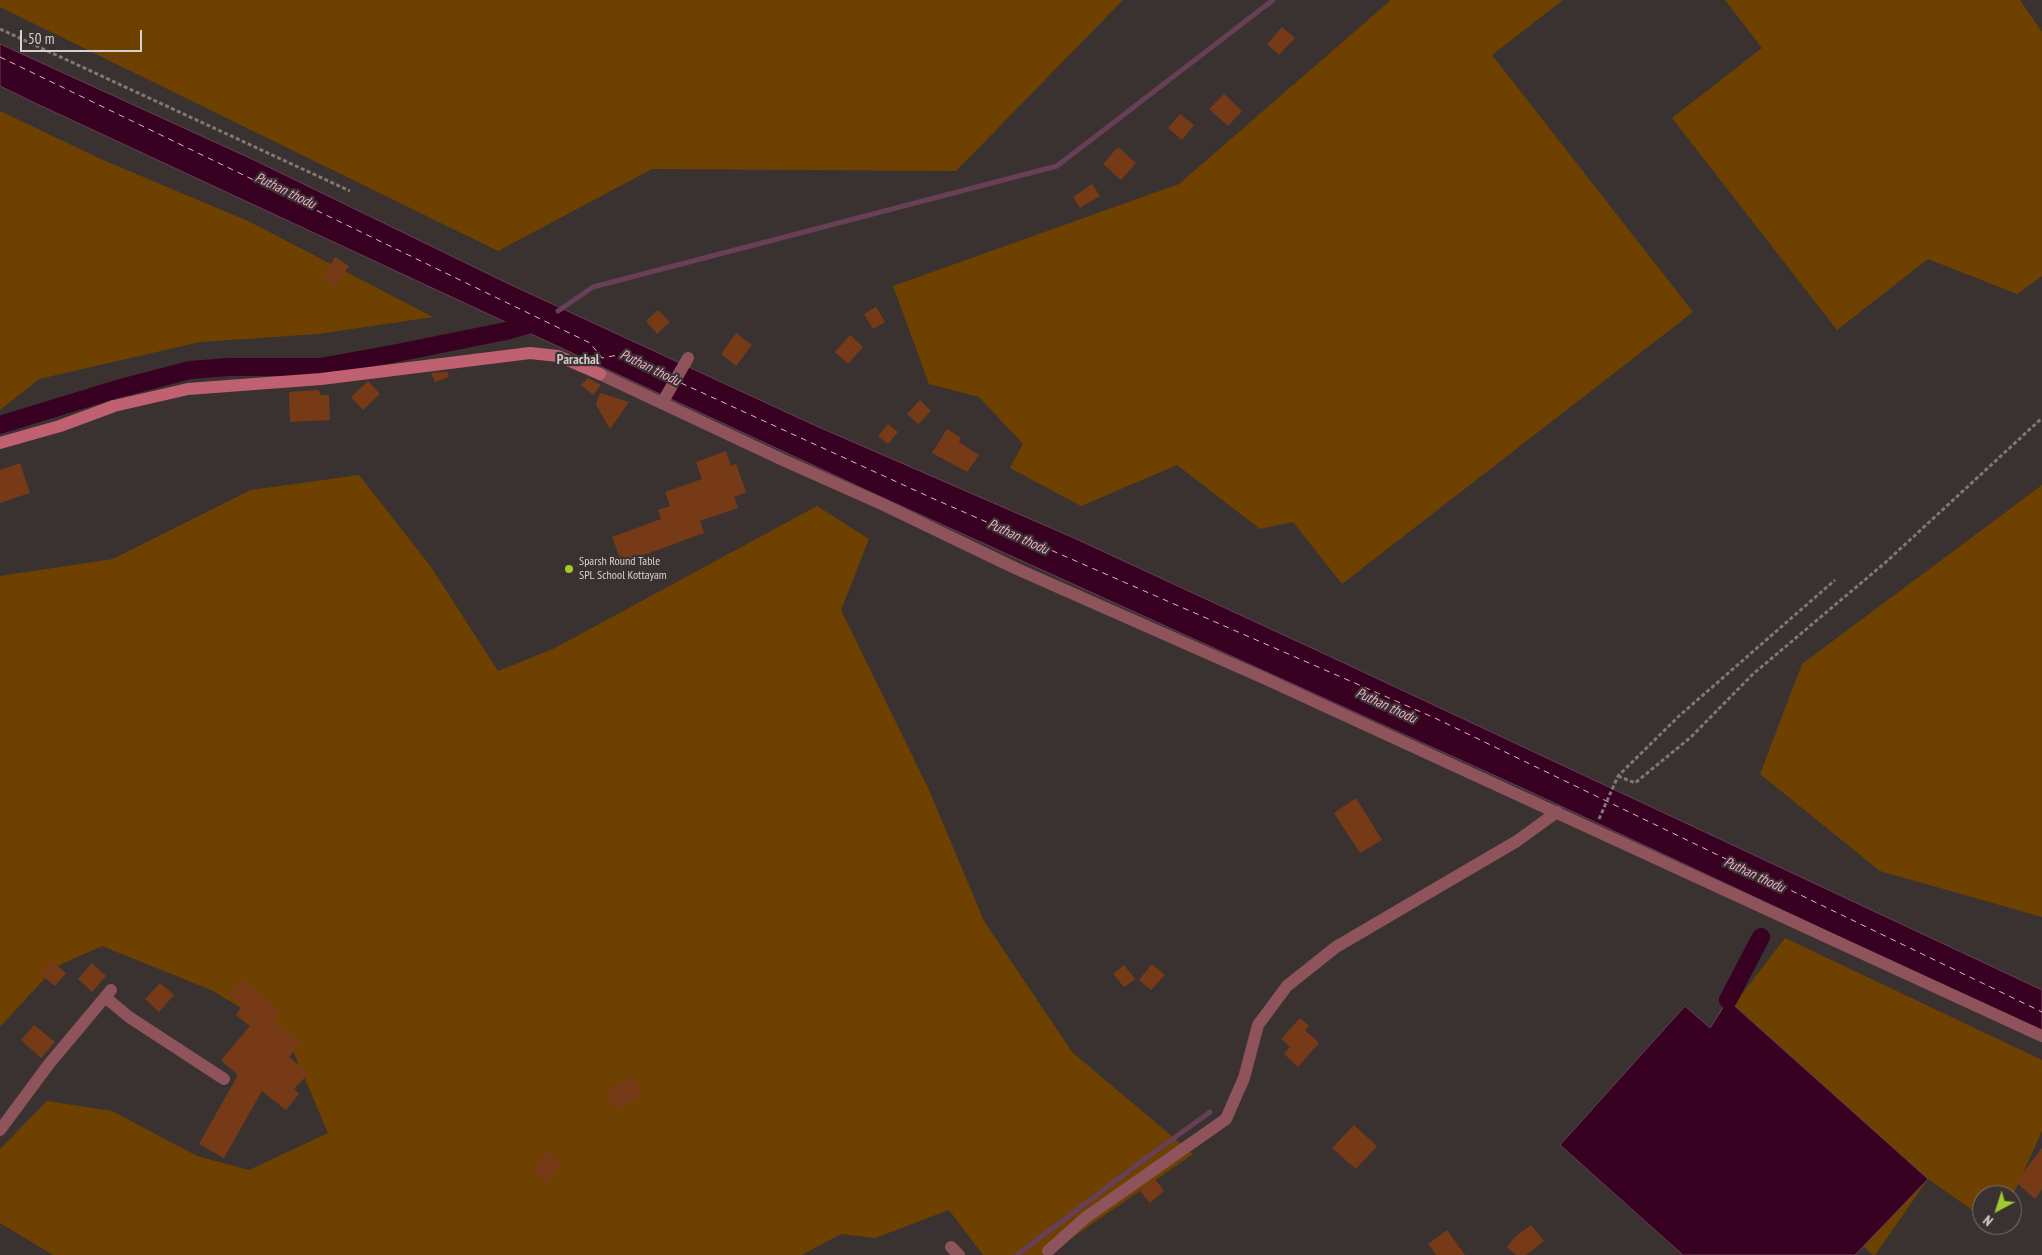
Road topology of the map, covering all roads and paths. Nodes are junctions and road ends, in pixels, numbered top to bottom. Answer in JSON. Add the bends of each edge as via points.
{"nodes":[{"id":1,"x":0,"y":29,"type":"edge"},
{"id":2,"x":350,"y":191,"type":"dead end"},
{"id":3,"x":688,"y":358,"type":"dead end"},
{"id":4,"x":600,"y":374,"type":"joint"},
{"id":5,"x":662,"y":403,"type":"junction"},
{"id":6,"x":2042,"y":418,"type":"edge"},
{"id":7,"x":0,"y":443,"type":"edge"},
{"id":8,"x":1835,"y":580,"type":"dead end"},
{"id":9,"x":1618,"y":776,"type":"junction"},
{"id":10,"x":1557,"y":812,"type":"junction"},
{"id":11,"x":1594,"y":829,"type":"junction"},
{"id":12,"x":2042,"y":1036,"type":"edge"},
{"id":13,"x":224,"y":1079,"type":"dead end"},
{"id":14,"x":0,"y":1130,"type":"edge"},
{"id":15,"x":1048,"y":1251,"type":"dead end"}],
"edges":[{"from":1,"to":2,"type":"path"},
{"from":3,"to":5,"type":"street"},
{"from":4,"to":5,"type":"street"},
{"from":4,"to":7,"type":"main road","via":[[558,356],[530,353],[321,378],[188,389],[114,406]]},
{"from":5,"to":10,"type":"street","via":[[1017,569]]},
{"from":6,"to":9,"type":"path","via":[[1886,562],[1753,674],[1691,737],[1635,783]]},
{"from":8,"to":9,"type":"path","via":[[1680,716]]},
{"from":9,"to":11,"type":"path"},
{"from":10,"to":11,"type":"street"},
{"from":10,"to":15,"type":"street","via":[[1517,841],[1336,947],[1287,986],[1258,1025],[1244,1078],[1226,1119],[1085,1218]]},
{"from":11,"to":12,"type":"street"},
{"from":13,"to":14,"type":"street","via":[[129,1017],[108,993]]}]}
